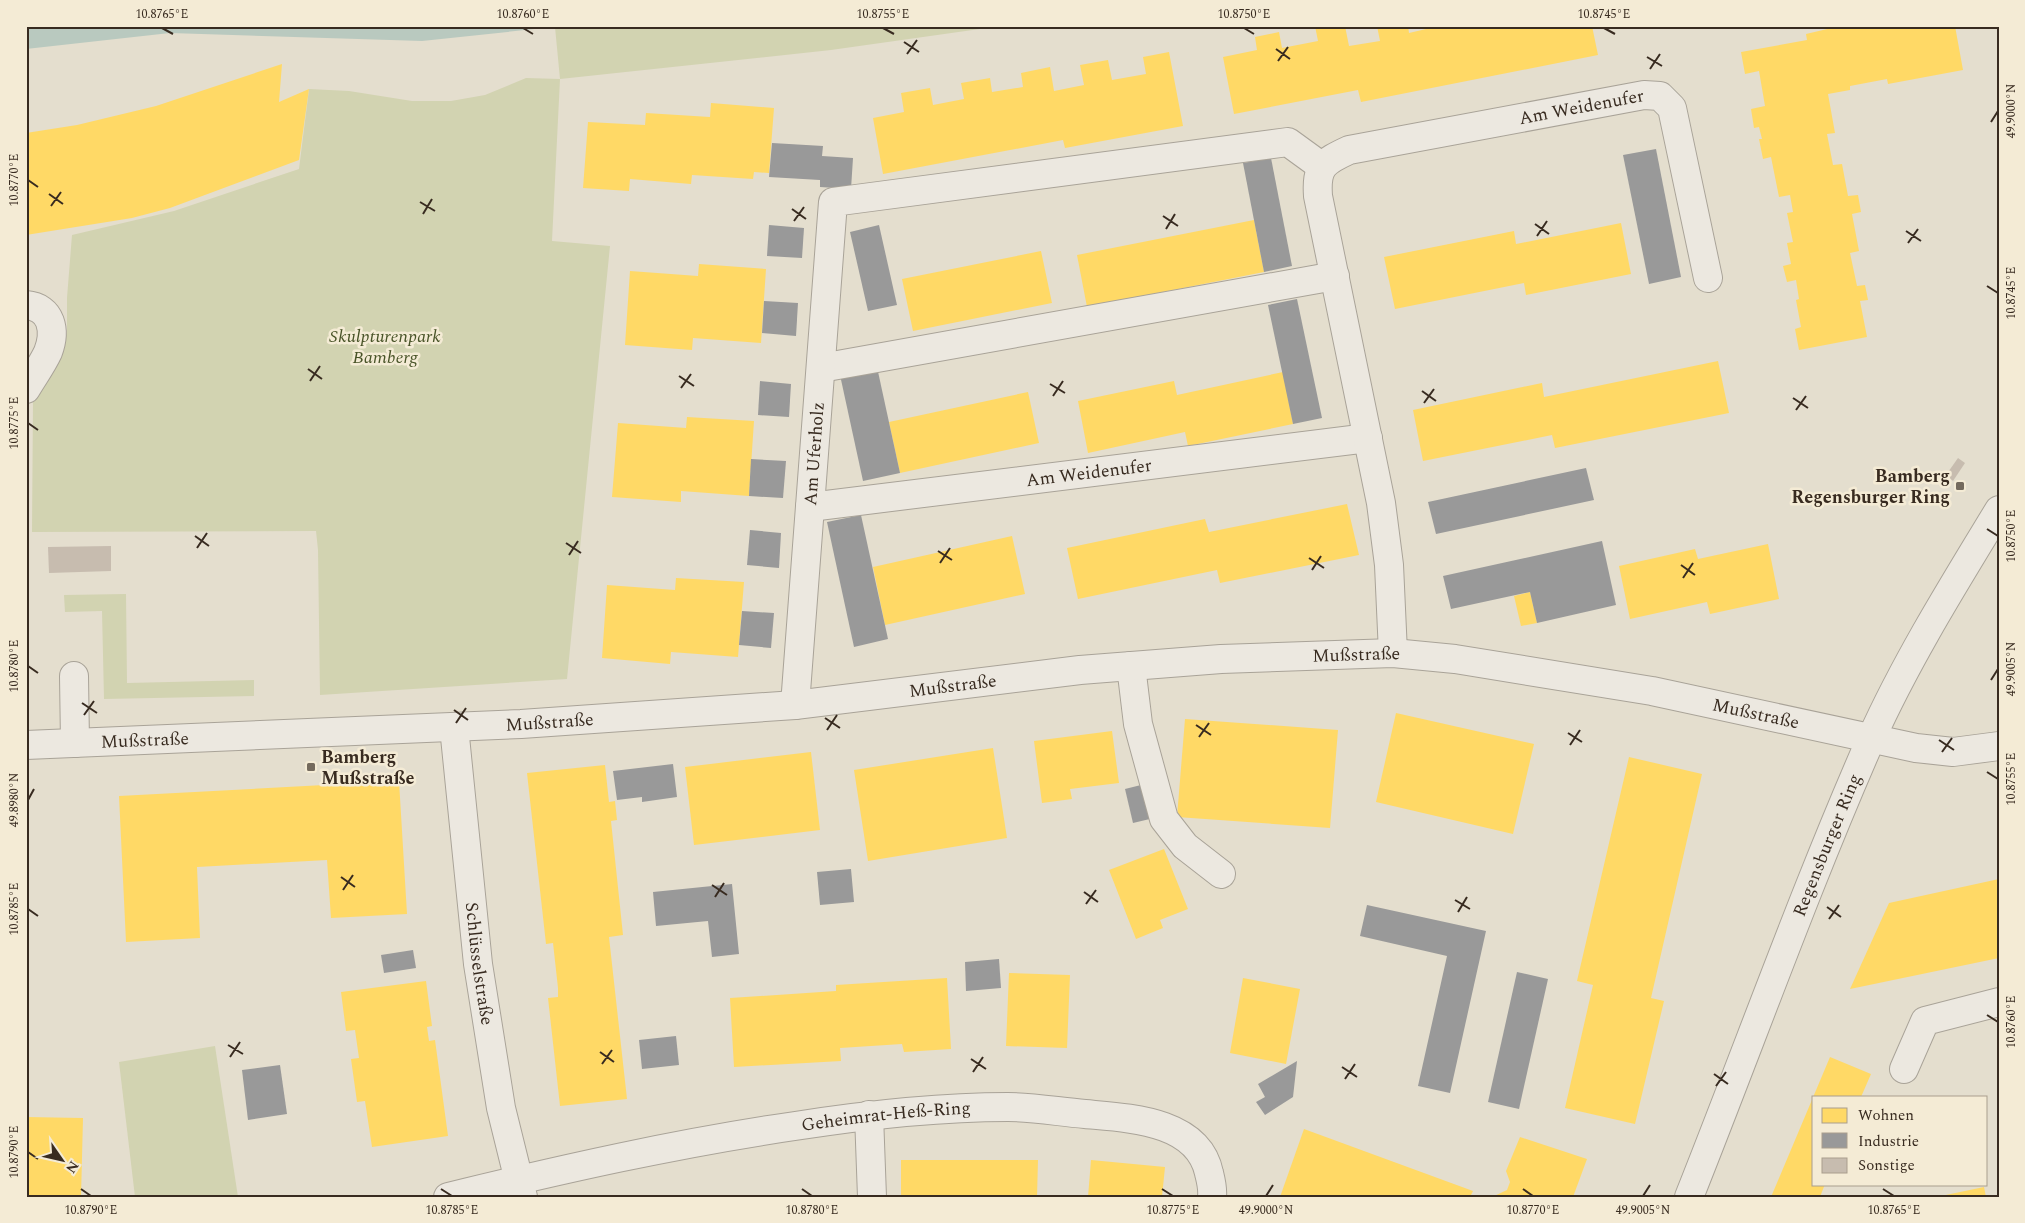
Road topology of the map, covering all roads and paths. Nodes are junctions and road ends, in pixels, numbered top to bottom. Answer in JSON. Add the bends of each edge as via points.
{"nodes":[{"id":1,"x":1321,"y":166,"type":"junction"},
{"id":2,"x":1334,"y":276,"type":"junction"},
{"id":3,"x":1708,"y":278,"type":"dead end"},
{"id":4,"x":26,"y":305,"type":"edge"},
{"id":5,"x":821,"y":368,"type":"junction"},
{"id":6,"x":26,"y":390,"type":"edge"},
{"id":7,"x":1368,"y":438,"type":"junction"},
{"id":8,"x":810,"y":507,"type":"junction"},
{"id":9,"x":1999,"y":510,"type":"edge"},
{"id":10,"x":1393,"y":653,"type":"junction"},
{"id":11,"x":1131,"y":666,"type":"junction"},
{"id":12,"x":74,"y":676,"type":"dead end"},
{"id":13,"x":796,"y":705,"type":"junction"},
{"id":14,"x":454,"y":727,"type":"junction"},
{"id":15,"x":1872,"y":738,"type":"junction"},
{"id":16,"x":75,"y":743,"type":"junction"},
{"id":17,"x":26,"y":745,"type":"edge"},
{"id":18,"x":1999,"y":746,"type":"edge"},
{"id":19,"x":1220,"y":874,"type":"dead end"},
{"id":20,"x":1999,"y":1002,"type":"edge"},
{"id":21,"x":1904,"y":1069,"type":"dead end"},
{"id":22,"x":869,"y":1115,"type":"junction"},
{"id":23,"x":521,"y":1188,"type":"edge"},
{"id":24,"x":448,"y":1197,"type":"edge"},
{"id":25,"x":872,"y":1197,"type":"edge"},
{"id":26,"x":1212,"y":1197,"type":"edge"},
{"id":27,"x":1689,"y":1197,"type":"edge"}],
"edges":[{"from":1,"to":2,"type":"street","via":[[1317,178],[1318,196]]},
{"from":1,"to":3,"type":"street","name":"Am Weidenufer","via":[[1349,150],[1644,95],[1660,96],[1672,108]]},
{"from":1,"to":5,"type":"street","name":"Am Uferholz","via":[[1288,142],[833,202]]},
{"from":2,"to":5,"type":"street"},
{"from":2,"to":7,"type":"street"},
{"from":4,"to":6,"type":"street","via":[[45,311],[50,319],[52,337],[47,353]]},
{"from":5,"to":8,"type":"street","name":"Am Uferholz"},
{"from":7,"to":8,"type":"street","name":"Am Weidenufer"},
{"from":7,"to":10,"type":"street","via":[[1389,565]]},
{"from":8,"to":13,"type":"street","name":"Am Uferholz"},
{"from":9,"to":15,"type":"street","name":"Regensburger Ring","via":[[1915,654]]},
{"from":10,"to":11,"type":"street","name":"Mußstraße","via":[[1221,659]]},
{"from":10,"to":15,"type":"street","name":"Mußstraße","via":[[1455,659],[1652,691]]},
{"from":11,"to":13,"type":"street","name":"Mußstraße"},
{"from":11,"to":19,"type":"street","via":[[1138,724],[1164,819],[1185,846]]},
{"from":12,"to":16,"type":"street"},
{"from":13,"to":14,"type":"street","name":"Mußstraße"},
{"from":14,"to":16,"type":"street","name":"Mußstraße"},
{"from":14,"to":23,"type":"street","name":"Schlüsselstraße","via":[[478,964],[501,1108]]},
{"from":15,"to":18,"type":"street","name":"Mußstraße","via":[[1952,752]]},
{"from":15,"to":27,"type":"street","name":"Regensburger Ring","via":[[1795,922]]},
{"from":16,"to":17,"type":"street","name":"Mußstraße"},
{"from":20,"to":21,"type":"street","via":[[1925,1021]]},
{"from":22,"to":23,"type":"street","name":"Geheimrat-Heß-Ring","via":[[708,1139]]},
{"from":22,"to":25,"type":"street"},
{"from":22,"to":26,"type":"street","name":"Geheimrat-Heß-Ring","via":[[941,1108],[1010,1107],[1134,1118],[1181,1132],[1200,1151],[1208,1164]]},
{"from":23,"to":24,"type":"street","name":"Geheimrat-Heß-Ring"}]}
